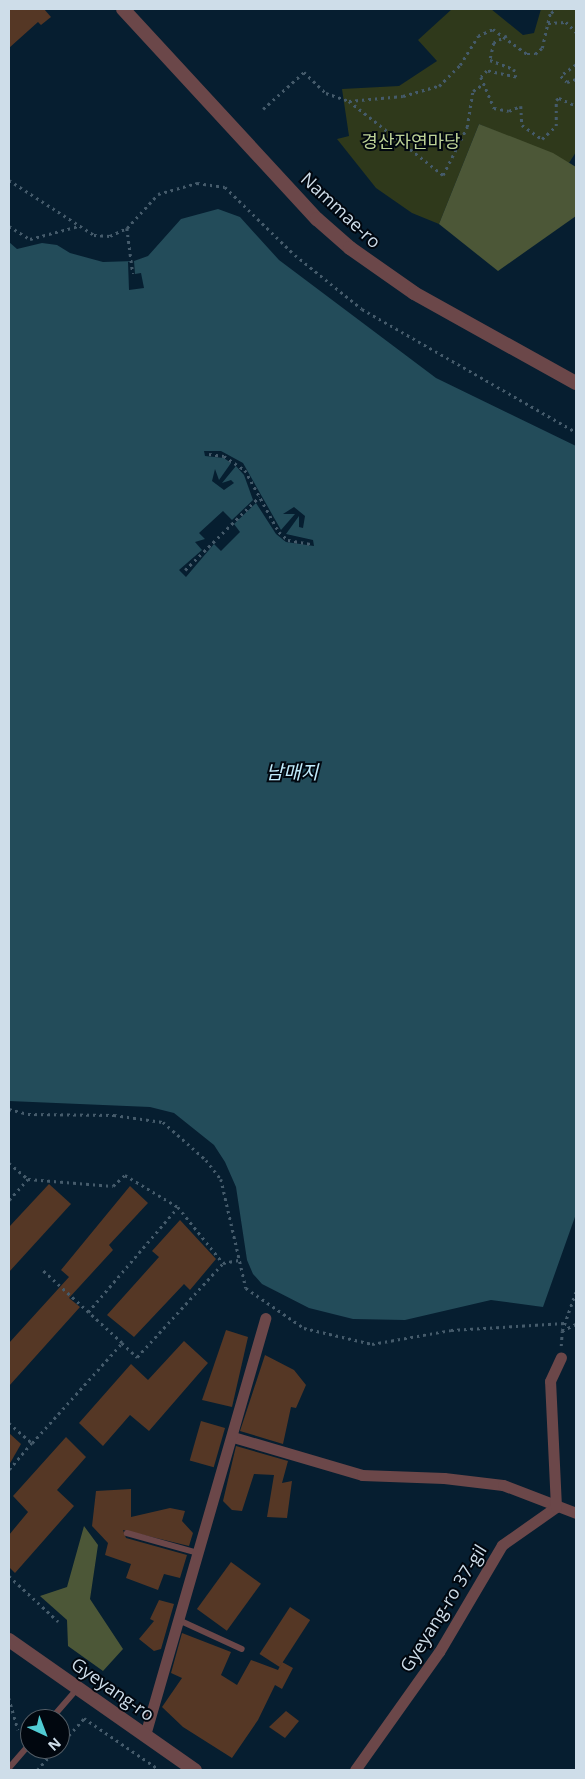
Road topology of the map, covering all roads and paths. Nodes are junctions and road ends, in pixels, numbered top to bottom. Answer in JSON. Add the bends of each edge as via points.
{"nodes":[{"id":1,"x":123,"y":9,"type":"edge"},
{"id":2,"x":551,"y":9,"type":"edge"},
{"id":3,"x":556,"y":9,"type":"edge"},
{"id":4,"x":550,"y":14,"type":"junction"},
{"id":5,"x":548,"y":23,"type":"junction"},
{"id":6,"x":576,"y":32,"type":"edge"},
{"id":7,"x":506,"y":36,"type":"junction"},
{"id":8,"x":576,"y":65,"type":"edge"},
{"id":9,"x":576,"y":79,"type":"edge"},
{"id":10,"x":482,"y":85,"type":"junction"},
{"id":11,"x":349,"y":101,"type":"junction"},
{"id":12,"x":576,"y":106,"type":"edge"},
{"id":13,"x":263,"y":109,"type":"dead end"},
{"id":14,"x":9,"y":180,"type":"edge"},
{"id":15,"x":9,"y":226,"type":"edge"},
{"id":16,"x":80,"y":226,"type":"junction"},
{"id":17,"x":127,"y":228,"type":"junction"},
{"id":18,"x":133,"y":274,"type":"dead end"},
{"id":19,"x":576,"y":383,"type":"edge"},
{"id":20,"x":576,"y":432,"type":"edge"},
{"id":21,"x":210,"y":454,"type":"dead end"},
{"id":22,"x":259,"y":497,"type":"junction"},
{"id":23,"x":311,"y":544,"type":"dead end"},
{"id":24,"x":185,"y":570,"type":"dead end"},
{"id":25,"x":9,"y":1110,"type":"edge"},
{"id":26,"x":9,"y":1163,"type":"edge"},
{"id":27,"x":28,"y":1179,"type":"junction"},
{"id":28,"x":9,"y":1200,"type":"edge"},
{"id":29,"x":178,"y":1207,"type":"junction"},
{"id":30,"x":240,"y":1260,"type":"junction"},
{"id":31,"x":224,"y":1262,"type":"junction"},
{"id":32,"x":41,"y":1269,"type":"dead end"},
{"id":33,"x":576,"y":1291,"type":"edge"},
{"id":34,"x":88,"y":1312,"type":"junction"},
{"id":35,"x":266,"y":1318,"type":"dead end"},
{"id":36,"x":565,"y":1323,"type":"junction"},
{"id":37,"x":576,"y":1324,"type":"edge"},
{"id":38,"x":562,"y":1331,"type":"junction"},
{"id":39,"x":122,"y":1343,"type":"junction"},
{"id":40,"x":561,"y":1357,"type":"joint"},
{"id":41,"x":9,"y":1424,"type":"edge"},
{"id":42,"x":233,"y":1437,"type":"junction"},
{"id":43,"x":32,"y":1443,"type":"junction"},
{"id":44,"x":9,"y":1470,"type":"edge"},
{"id":45,"x":556,"y":1507,"type":"junction"},
{"id":46,"x":576,"y":1513,"type":"edge"},
{"id":47,"x":127,"y":1533,"type":"dead end"},
{"id":48,"x":198,"y":1554,"type":"junction"},
{"id":49,"x":9,"y":1576,"type":"edge"},
{"id":50,"x":179,"y":1620,"type":"junction"},
{"id":51,"x":58,"y":1621,"type":"dead end"},
{"id":52,"x":9,"y":1640,"type":"edge"},
{"id":53,"x":242,"y":1649,"type":"dead end"},
{"id":54,"x":78,"y":1688,"type":"junction"},
{"id":55,"x":9,"y":1698,"type":"edge"},
{"id":56,"x":60,"y":1709,"type":"edge"},
{"id":57,"x":18,"y":1730,"type":"dead end"},
{"id":58,"x":70,"y":1733,"type":"edge"},
{"id":59,"x":145,"y":1735,"type":"junction"},
{"id":60,"x":20,"y":1755,"type":"edge"},
{"id":61,"x":47,"y":1759,"type":"edge"},
{"id":62,"x":9,"y":1768,"type":"edge"},
{"id":63,"x":37,"y":1770,"type":"edge"},
{"id":64,"x":160,"y":1770,"type":"edge"},
{"id":65,"x":195,"y":1770,"type":"edge"},
{"id":66,"x":355,"y":1770,"type":"edge"}],
"edges":[{"from":1,"to":19,"type":"street","name":"Nammae-ro","via":[[318,219],[350,248],[414,294]]},
{"from":2,"to":4,"type":"path"},
{"from":3,"to":4,"type":"path"},
{"from":4,"to":5,"type":"path"},
{"from":5,"to":6,"type":"path","via":[[566,22]]},
{"from":5,"to":7,"type":"path","via":[[542,48],[536,54],[527,54]]},
{"from":7,"to":10,"type":"path","via":[[494,43],[490,60],[514,69],[516,77],[482,73]]},
{"from":7,"to":11,"type":"path","via":[[493,29],[478,36],[460,65],[439,86],[403,96]]},
{"from":8,"to":9,"type":"path","via":[[561,76],[567,82]]},
{"from":10,"to":11,"type":"path","via":[[473,91],[467,127],[443,175]]},
{"from":10,"to":12,"type":"path","via":[[494,108],[509,111],[521,106],[522,125],[542,139],[556,126],[556,100],[559,98]]},
{"from":11,"to":13,"type":"path","via":[[326,93],[304,72]]},
{"from":14,"to":16,"type":"path"},
{"from":15,"to":16,"type":"path","via":[[30,238]]},
{"from":16,"to":17,"type":"path","via":[[94,235],[110,236]]},
{"from":17,"to":18,"type":"path"},
{"from":17,"to":20,"type":"path","via":[[158,194],[197,182],[225,187],[294,255],[362,309]]},
{"from":21,"to":22,"type":"path","via":[[236,462],[245,470]]},
{"from":22,"to":23,"type":"path","via":[[279,532],[288,540]]},
{"from":22,"to":24,"type":"path"},
{"from":25,"to":30,"type":"path","via":[[28,1114],[114,1115],[163,1122],[206,1160],[221,1179]]},
{"from":26,"to":27,"type":"path"},
{"from":27,"to":28,"type":"path"},
{"from":27,"to":29,"type":"path","via":[[113,1186],[125,1175]]},
{"from":29,"to":31,"type":"path"},
{"from":29,"to":34,"type":"path"},
{"from":30,"to":31,"type":"path"},
{"from":30,"to":36,"type":"path","via":[[246,1288],[304,1328],[372,1344],[451,1330]]},
{"from":31,"to":39,"type":"path","via":[[137,1357]]},
{"from":32,"to":34,"type":"path"},
{"from":33,"to":36,"type":"path"},
{"from":34,"to":39,"type":"path"},
{"from":35,"to":42,"type":"street"},
{"from":36,"to":38,"type":"path"},
{"from":37,"to":38,"type":"path"},
{"from":38,"to":40,"type":"path"},
{"from":39,"to":43,"type":"path"},
{"from":40,"to":45,"type":"street","via":[[550,1381]]},
{"from":41,"to":43,"type":"path"},
{"from":42,"to":45,"type":"street","via":[[362,1476],[444,1478],[503,1485]]},
{"from":42,"to":48,"type":"street"},
{"from":43,"to":44,"type":"path"},
{"from":45,"to":46,"type":"street"},
{"from":45,"to":66,"type":"street","name":"Gyeyang-ro 37-gil","via":[[502,1545],[439,1652]]},
{"from":47,"to":48,"type":"lane"},
{"from":48,"to":50,"type":"street"},
{"from":49,"to":51,"type":"path"},
{"from":50,"to":53,"type":"lane"},
{"from":50,"to":59,"type":"street"},
{"from":52,"to":54,"type":"street","name":"Gyeyang-ro"},
{"from":54,"to":56,"type":"lane"},
{"from":54,"to":59,"type":"street","name":"Gyeyang-ro"},
{"from":55,"to":57,"type":"path"},
{"from":58,"to":64,"type":"path","via":[[84,1718]]},
{"from":59,"to":65,"type":"street","name":"Gyeyang-ro"},
{"from":60,"to":62,"type":"lane"},
{"from":61,"to":63,"type":"path"}]}
